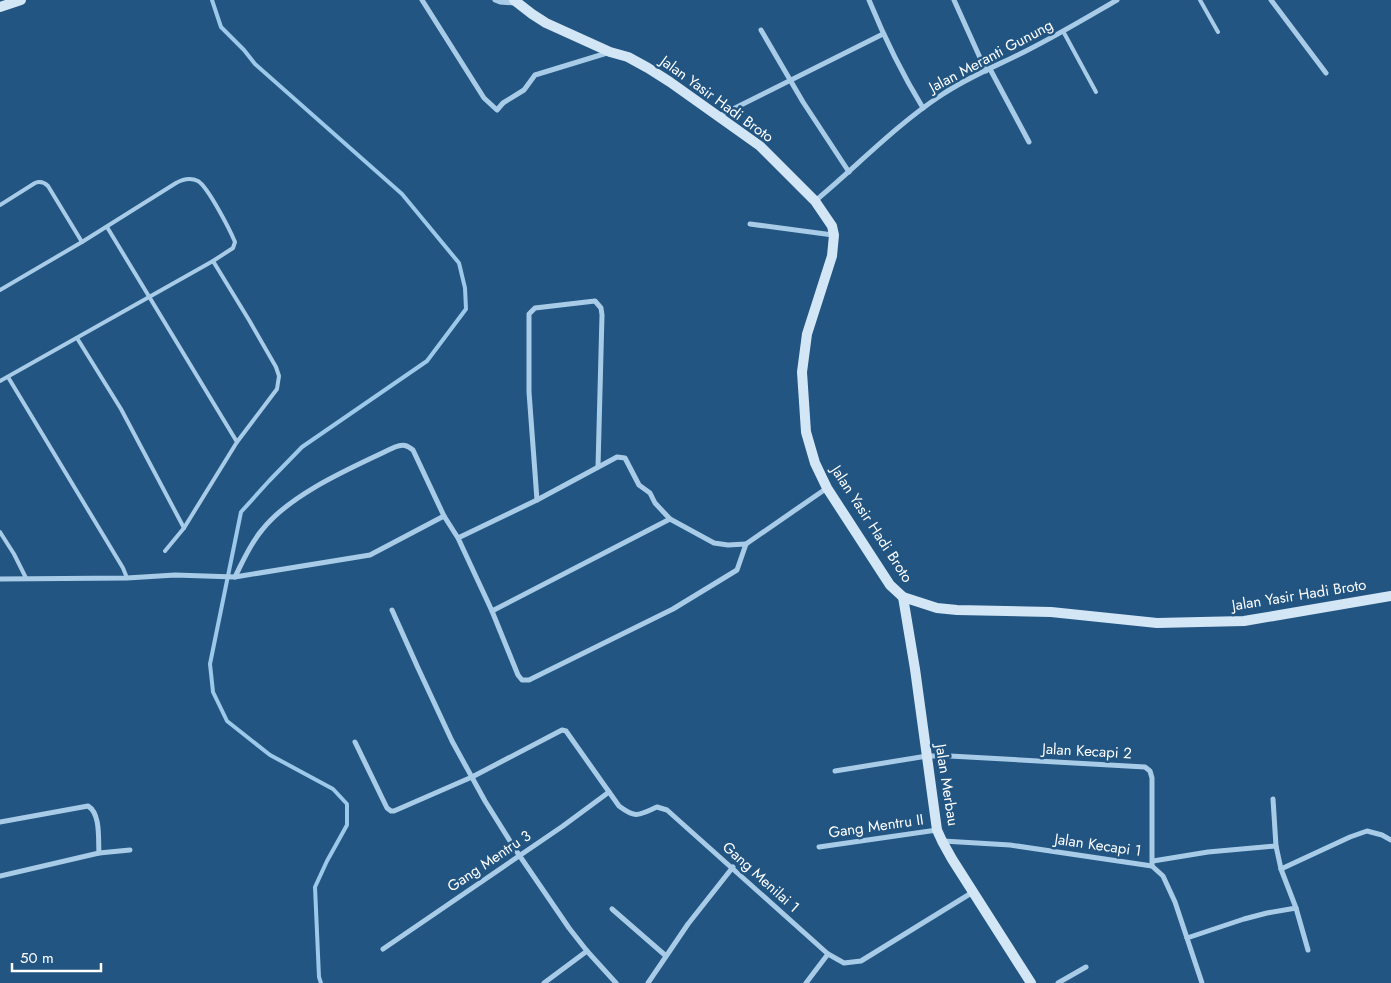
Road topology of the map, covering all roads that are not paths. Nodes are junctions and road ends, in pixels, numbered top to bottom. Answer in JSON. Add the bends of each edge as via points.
{"nodes":[{"id":1,"x":21,"y":0,"type":"edge"},
{"id":2,"x":422,"y":0,"type":"edge"},
{"id":3,"x":495,"y":0,"type":"edge"},
{"id":4,"x":870,"y":0,"type":"edge"},
{"id":5,"x":954,"y":0,"type":"edge"},
{"id":6,"x":1117,"y":0,"type":"edge"},
{"id":7,"x":1200,"y":0,"type":"edge"},
{"id":8,"x":1271,"y":0,"type":"edge"},
{"id":9,"x":515,"y":2,"type":"edge"},
{"id":10,"x":0,"y":7,"type":"edge"},
{"id":11,"x":761,"y":30,"type":"dead end"},
{"id":12,"x":1063,"y":31,"type":"junction"},
{"id":13,"x":1218,"y":32,"type":"dead end"},
{"id":14,"x":883,"y":34,"type":"junction"},
{"id":15,"x":610,"y":52,"type":"junction"},
{"id":16,"x":988,"y":70,"type":"junction"},
{"id":17,"x":1326,"y":73,"type":"dead end"},
{"id":18,"x":790,"y":81,"type":"junction"},
{"id":19,"x":1096,"y":92,"type":"dead end"},
{"id":20,"x":923,"y":108,"type":"junction"},
{"id":21,"x":718,"y":116,"type":"junction"},
{"id":22,"x":1029,"y":142,"type":"dead end"},
{"id":23,"x":849,"y":172,"type":"junction"},
{"id":24,"x":815,"y":200,"type":"junction"},
{"id":25,"x":0,"y":204,"type":"edge"},
{"id":26,"x":750,"y":224,"type":"dead end"},
{"id":27,"x":107,"y":227,"type":"junction"},
{"id":28,"x":834,"y":235,"type":"junction"},
{"id":29,"x":82,"y":242,"type":"junction"},
{"id":30,"x":213,"y":262,"type":"junction"},
{"id":31,"x":0,"y":290,"type":"edge"},
{"id":32,"x":150,"y":296,"type":"junction"},
{"id":33,"x":77,"y":338,"type":"junction"},
{"id":34,"x":8,"y":377,"type":"junction"},
{"id":35,"x":0,"y":381,"type":"edge"},
{"id":36,"x":237,"y":442,"type":"junction"},
{"id":37,"x":598,"y":467,"type":"junction"},
{"id":38,"x":828,"y":488,"type":"junction"},
{"id":39,"x":537,"y":500,"type":"junction"},
{"id":40,"x":444,"y":516,"type":"junction"},
{"id":41,"x":670,"y":519,"type":"junction"},
{"id":42,"x":184,"y":528,"type":"junction"},
{"id":43,"x":0,"y":532,"type":"edge"},
{"id":44,"x":458,"y":538,"type":"junction"},
{"id":45,"x":746,"y":544,"type":"junction"},
{"id":46,"x":165,"y":552,"type":"dead end"},
{"id":47,"x":233,"y":576,"type":"junction"},
{"id":48,"x":26,"y":578,"type":"junction"},
{"id":49,"x":127,"y":578,"type":"junction"},
{"id":50,"x":0,"y":579,"type":"edge"},
{"id":51,"x":1391,"y":596,"type":"edge"},
{"id":52,"x":903,"y":597,"type":"junction"},
{"id":53,"x":392,"y":610,"type":"dead end"},
{"id":54,"x":492,"y":611,"type":"junction"},
{"id":55,"x":355,"y":742,"type":"dead end"},
{"id":56,"x":927,"y":756,"type":"junction"},
{"id":57,"x":835,"y":771,"type":"dead end"},
{"id":58,"x":472,"y":777,"type":"junction"},
{"id":59,"x":609,"y":792,"type":"junction"},
{"id":60,"x":1273,"y":799,"type":"dead end"},
{"id":61,"x":0,"y":822,"type":"edge"},
{"id":62,"x":937,"y":830,"type":"junction"},
{"id":63,"x":1391,"y":840,"type":"edge"},
{"id":64,"x":942,"y":841,"type":"junction"},
{"id":65,"x":1276,"y":846,"type":"junction"},
{"id":66,"x":819,"y":847,"type":"dead end"},
{"id":67,"x":130,"y":850,"type":"dead end"},
{"id":68,"x":99,"y":853,"type":"junction"},
{"id":69,"x":520,"y":856,"type":"junction"},
{"id":70,"x":1152,"y":863,"type":"junction"},
{"id":71,"x":732,"y":867,"type":"junction"},
{"id":72,"x":1281,"y":869,"type":"junction"},
{"id":73,"x":0,"y":876,"type":"edge"},
{"id":74,"x":974,"y":891,"type":"junction"},
{"id":75,"x":1296,"y":908,"type":"junction"},
{"id":76,"x":612,"y":909,"type":"dead end"},
{"id":77,"x":1186,"y":938,"type":"junction"},
{"id":78,"x":382,"y":949,"type":"dead end"},
{"id":79,"x":1308,"y":950,"type":"dead end"},
{"id":80,"x":587,"y":951,"type":"junction"},
{"id":81,"x":828,"y":954,"type":"junction"},
{"id":82,"x":666,"y":956,"type":"junction"},
{"id":83,"x":1086,"y":967,"type":"dead end"},
{"id":84,"x":544,"y":983,"type":"edge"},
{"id":85,"x":616,"y":983,"type":"edge"},
{"id":86,"x":648,"y":983,"type":"edge"},
{"id":87,"x":806,"y":983,"type":"edge"},
{"id":88,"x":1031,"y":983,"type":"edge"},
{"id":89,"x":1058,"y":983,"type":"edge"},
{"id":90,"x":1202,"y":983,"type":"edge"}],
"edges":[{"from":1,"to":10,"type":"street"},
{"from":2,"to":15,"type":"street","via":[[484,98],[497,110],[524,90],[535,75]]},
{"from":3,"to":9,"type":"street"},
{"from":4,"to":14,"type":"street"},
{"from":5,"to":16,"type":"street"},
{"from":6,"to":12,"type":"street","name":"Jalan Meranti Gunung"},
{"from":7,"to":13,"type":"lane"},
{"from":8,"to":17,"type":"street"},
{"from":9,"to":15,"type":"street","name":"Jalan Yasir Hadi Broto","via":[[546,23]]},
{"from":11,"to":18,"type":"street"},
{"from":12,"to":16,"type":"street","name":"Jalan Meranti Gunung"},
{"from":12,"to":19,"type":"lane"},
{"from":14,"to":18,"type":"street"},
{"from":14,"to":20,"type":"street"},
{"from":15,"to":21,"type":"street","name":"Jalan Yasir Hadi Broto","via":[[648,68]]},
{"from":16,"to":20,"type":"street","name":"Jalan Meranti Gunung"},
{"from":16,"to":22,"type":"street"},
{"from":18,"to":21,"type":"street"},
{"from":18,"to":23,"type":"street"},
{"from":20,"to":23,"type":"street","name":"Jalan Meranti Gunung"},
{"from":21,"to":24,"type":"street","name":"Jalan Yasir Hadi Broto","via":[[760,146]]},
{"from":23,"to":24,"type":"street","name":"Jalan Meranti Gunung"},
{"from":24,"to":28,"type":"street","name":"Jalan Yasir Hadi Broto","via":[[832,226]]},
{"from":25,"to":29,"type":"lane","via":[[35,183],[45,183]]},
{"from":26,"to":28,"type":"street"},
{"from":27,"to":29,"type":"lane"},
{"from":27,"to":30,"type":"lane","via":[[180,181],[195,180],[204,186],[235,242],[233,248]]},
{"from":27,"to":32,"type":"lane"},
{"from":28,"to":38,"type":"street","name":"Jalan Yasir Hadi Broto","via":[[832,256],[807,334],[802,372],[806,432],[815,462]]},
{"from":29,"to":31,"type":"lane"},
{"from":30,"to":32,"type":"lane"},
{"from":30,"to":36,"type":"lane","via":[[279,376],[277,389]]},
{"from":32,"to":33,"type":"lane"},
{"from":32,"to":36,"type":"lane"},
{"from":33,"to":34,"type":"lane"},
{"from":33,"to":42,"type":"lane","via":[[121,410]]},
{"from":34,"to":35,"type":"lane"},
{"from":34,"to":49,"type":"lane"},
{"from":36,"to":42,"type":"lane"},
{"from":37,"to":39,"type":"street"},
{"from":37,"to":39,"type":"street","via":[[601,308],[595,301],[535,308],[529,314],[529,392]]},
{"from":37,"to":41,"type":"street","via":[[617,457],[625,458],[639,485],[650,493]]},
{"from":38,"to":45,"type":"street"},
{"from":38,"to":52,"type":"street","name":"Jalan Yasir Hadi Broto","via":[[890,585]]},
{"from":39,"to":44,"type":"street"},
{"from":40,"to":44,"type":"street"},
{"from":40,"to":47,"type":"street","via":[[370,555]]},
{"from":40,"to":47,"type":"street","via":[[413,450],[401,445],[308,491],[274,516],[261,530]]},
{"from":41,"to":45,"type":"street","via":[[714,543]]},
{"from":41,"to":54,"type":"street"},
{"from":42,"to":46,"type":"lane"},
{"from":43,"to":48,"type":"lane"},
{"from":44,"to":54,"type":"street"},
{"from":45,"to":54,"type":"street","via":[[737,570],[673,609],[529,680],[522,680],[518,675]]},
{"from":47,"to":49,"type":"street"},
{"from":48,"to":49,"type":"street"},
{"from":48,"to":50,"type":"street"},
{"from":51,"to":52,"type":"street","name":"Jalan Yasir Hadi Broto","via":[[1244,621],[1188,623],[1051,612],[957,610],[937,608]]},
{"from":52,"to":56,"type":"street","name":"Jalan Merbau"},
{"from":53,"to":58,"type":"street"},
{"from":55,"to":58,"type":"street","via":[[391,811]]},
{"from":56,"to":57,"type":"street"},
{"from":56,"to":62,"type":"street","name":"Jalan Merbau"},
{"from":56,"to":70,"type":"street","name":"Jalan Kecapi 2","via":[[1145,767],[1152,778]]},
{"from":58,"to":59,"type":"street","name":"Gang Menilai 1","via":[[562,730],[566,731]]},
{"from":58,"to":69,"type":"street"},
{"from":59,"to":69,"type":"street","name":"Gang Mentru 3"},
{"from":59,"to":71,"type":"street","name":"Gang Menilai 1","via":[[629,814],[657,807],[667,810]]},
{"from":60,"to":65,"type":"street"},
{"from":61,"to":68,"type":"street","via":[[88,806],[96,818]]},
{"from":62,"to":64,"type":"street","name":"Jalan Merbau"},
{"from":62,"to":66,"type":"street","name":"Gang Mentru II"},
{"from":63,"to":72,"type":"street","via":[[1367,831]]},
{"from":64,"to":70,"type":"street","name":"Jalan Kecapi 1","via":[[1010,845]]},
{"from":64,"to":74,"type":"street","name":"Jalan Merbau"},
{"from":65,"to":70,"type":"street","via":[[1208,852]]},
{"from":65,"to":72,"type":"street"},
{"from":67,"to":68,"type":"street"},
{"from":68,"to":73,"type":"street"},
{"from":69,"to":78,"type":"street","name":"Gang Mentru 3"},
{"from":69,"to":80,"type":"street"},
{"from":70,"to":77,"type":"street","name":"Jalan Kecapi 1","via":[[1163,876]]},
{"from":71,"to":81,"type":"street","name":"Gang Menilai 1"},
{"from":71,"to":82,"type":"street"},
{"from":72,"to":75,"type":"street"},
{"from":74,"to":81,"type":"street","name":"Gang Menilai 1","via":[[861,961],[844,963]]},
{"from":74,"to":88,"type":"street","name":"Jalan Merbau"},
{"from":75,"to":77,"type":"street","via":[[1252,917]]},
{"from":75,"to":79,"type":"street"},
{"from":76,"to":82,"type":"street"},
{"from":77,"to":90,"type":"street","name":"Jalan Kecapi 1"},
{"from":80,"to":84,"type":"street"},
{"from":80,"to":85,"type":"street"},
{"from":81,"to":87,"type":"street"},
{"from":82,"to":86,"type":"street"},
{"from":83,"to":89,"type":"street"}]}
